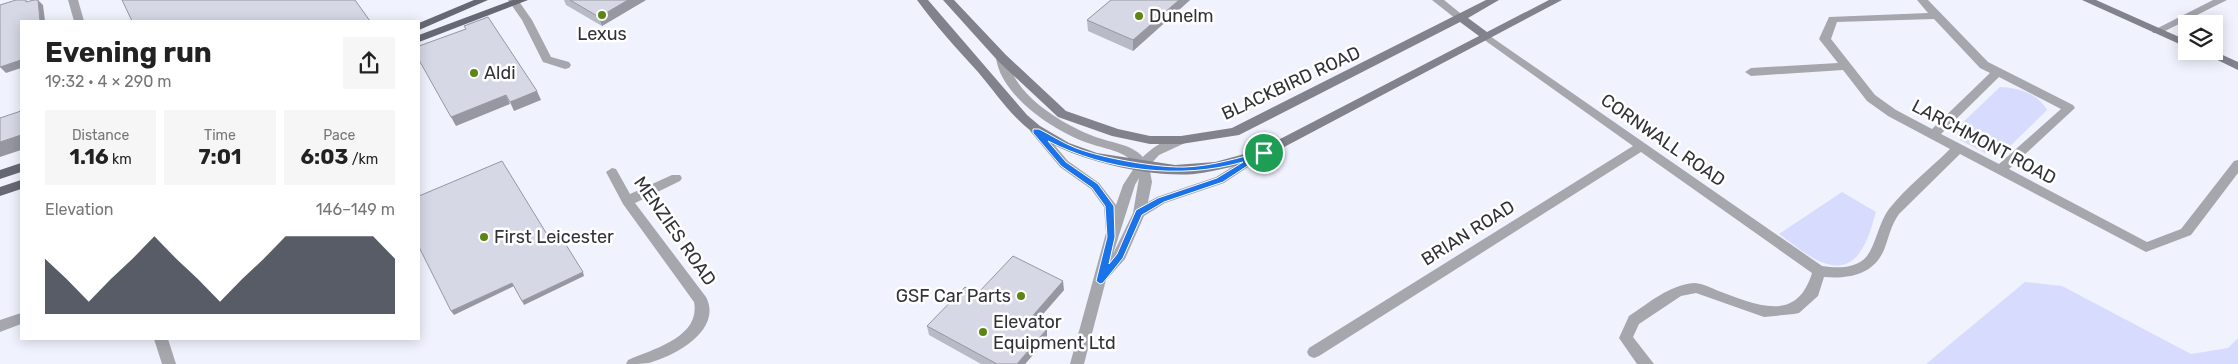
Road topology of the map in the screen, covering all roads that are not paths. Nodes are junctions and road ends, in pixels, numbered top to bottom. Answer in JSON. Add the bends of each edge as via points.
{"nodes":[{"id":1,"x":74,"y":0,"type":"edge"},
{"id":2,"x":483,"y":0,"type":"edge"},
{"id":3,"x":922,"y":0,"type":"edge"},
{"id":4,"x":948,"y":0,"type":"edge"},
{"id":5,"x":1436,"y":0,"type":"edge"},
{"id":6,"x":1494,"y":0,"type":"edge"},
{"id":7,"x":1557,"y":0,"type":"edge"},
{"id":8,"x":1922,"y":0,"type":"edge"},
{"id":9,"x":2087,"y":0,"type":"edge"},
{"id":10,"x":2222,"y":0,"type":"edge"},
{"id":11,"x":517,"y":1,"type":"edge"},
{"id":12,"x":958,"y":11,"type":"junction"},
{"id":13,"x":1936,"y":16,"type":"junction"},
{"id":14,"x":1460,"y":17,"type":"junction"},
{"id":15,"x":937,"y":18,"type":"junction"},
{"id":16,"x":79,"y":20,"type":"edge"},
{"id":17,"x":420,"y":27,"type":"edge"},
{"id":18,"x":2157,"y":31,"type":"junction"},
{"id":19,"x":1487,"y":37,"type":"junction"},
{"id":20,"x":420,"y":39,"type":"edge"},
{"id":21,"x":2178,"y":40,"type":"edge"},
{"id":22,"x":1002,"y":58,"type":"junction"},
{"id":23,"x":2223,"y":59,"type":"edge"},
{"id":24,"x":565,"y":65,"type":"dead end"},
{"id":25,"x":1846,"y":66,"type":"junction"},
{"id":26,"x":2238,"y":66,"type":"edge"},
{"id":27,"x":1751,"y":72,"type":"dead end"},
{"id":28,"x":1997,"y":73,"type":"junction"},
{"id":29,"x":1036,"y":131,"type":"junction"},
{"id":30,"x":1934,"y":135,"type":"junction"},
{"id":31,"x":1181,"y":140,"type":"junction"},
{"id":32,"x":1641,"y":146,"type":"junction"},
{"id":33,"x":1960,"y":148,"type":"junction"},
{"id":34,"x":1264,"y":153,"type":"junction"},
{"id":35,"x":2238,"y":164,"type":"edge"},
{"id":36,"x":1142,"y":166,"type":"junction"},
{"id":37,"x":20,"y":167,"type":"edge"},
{"id":38,"x":2001,"y":170,"type":"junction"},
{"id":39,"x":612,"y":172,"type":"dead end"},
{"id":40,"x":0,"y":175,"type":"edge"},
{"id":41,"x":676,"y":178,"type":"dead end"},
{"id":42,"x":20,"y":184,"type":"edge"},
{"id":43,"x":0,"y":192,"type":"edge"},
{"id":44,"x":627,"y":201,"type":"junction"},
{"id":45,"x":1139,"y":213,"type":"junction"},
{"id":46,"x":1111,"y":237,"type":"junction"},
{"id":47,"x":1819,"y":271,"type":"junction"},
{"id":48,"x":1100,"y":281,"type":"junction"},
{"id":49,"x":20,"y":318,"type":"edge"},
{"id":50,"x":0,"y":326,"type":"edge"},
{"id":51,"x":161,"y":340,"type":"edge"},
{"id":52,"x":1314,"y":352,"type":"dead end"},
{"id":53,"x":169,"y":364,"type":"edge"},
{"id":54,"x":633,"y":364,"type":"edge"},
{"id":55,"x":1077,"y":364,"type":"edge"},
{"id":56,"x":1647,"y":364,"type":"edge"}],
"edges":[{"from":1,"to":16,"type":"street"},
{"from":2,"to":17,"type":"main road"},
{"from":3,"to":15,"type":"street"},
{"from":4,"to":12,"type":"street","name":"BLACKBIRD ROAD"},
{"from":5,"to":14,"type":"street"},
{"from":6,"to":14,"type":"street","name":"BLACKBIRD ROAD"},
{"from":7,"to":19,"type":"street"},
{"from":8,"to":13,"type":"street"},
{"from":9,"to":18,"type":"street"},
{"from":10,"to":18,"type":"street"},
{"from":11,"to":20,"type":"main road"},
{"from":11,"to":24,"type":"street","via":[[547,59]]},
{"from":12,"to":15,"type":"street"},
{"from":12,"to":22,"type":"street","name":"BLACKBIRD ROAD"},
{"from":13,"to":25,"type":"street","name":"LARCHMONT ROAD","via":[[1833,19],[1825,39]]},
{"from":13,"to":28,"type":"street","via":[[1975,58]]},
{"from":14,"to":19,"type":"street"},
{"from":14,"to":31,"type":"street","name":"BLACKBIRD ROAD","via":[[1235,132]]},
{"from":15,"to":29,"type":"street"},
{"from":18,"to":21,"type":"street"},
{"from":19,"to":32,"type":"street","name":"CORNWALL ROAD"},
{"from":19,"to":34,"type":"street"},
{"from":22,"to":31,"type":"street","name":"BLACKBIRD ROAD","via":[[1062,114],[1116,133],[1150,140]]},
{"from":22,"to":36,"type":"street","name":"BLACKBIRD ROAD","via":[[1003,71],[1042,113],[1090,140],[1126,150],[1136,156]]},
{"from":23,"to":26,"type":"street"},
{"from":25,"to":27,"type":"street"},
{"from":25,"to":30,"type":"street","name":"LARCHMONT ROAD","via":[[1871,98]]},
{"from":28,"to":30,"type":"street"},
{"from":28,"to":38,"type":"street","via":[[2069,108]]},
{"from":29,"to":36,"type":"street","via":[[1073,150]]},
{"from":29,"to":46,"type":"street","via":[[1064,164],[1095,186],[1110,206]]},
{"from":30,"to":33,"type":"street","name":"LARCHMONT ROAD"},
{"from":31,"to":36,"type":"street","via":[[1155,152]]},
{"from":32,"to":47,"type":"street","name":"CORNWALL ROAD"},
{"from":32,"to":52,"type":"street","name":"BRIAN ROAD"},
{"from":33,"to":38,"type":"street","name":"LARCHMONT ROAD"},
{"from":33,"to":47,"type":"street","via":[[1889,219],[1869,263],[1855,272]]},
{"from":34,"to":36,"type":"street","via":[[1221,166],[1184,170]]},
{"from":34,"to":45,"type":"street","via":[[1220,180],[1161,200]]},
{"from":35,"to":38,"type":"street","name":"LARCHMONT ROAD","via":[[2186,232],[2146,247]]},
{"from":36,"to":45,"type":"street","via":[[1146,178]]},
{"from":36,"to":46,"type":"street","via":[[1129,185]]},
{"from":37,"to":40,"type":"main road"},
{"from":39,"to":44,"type":"street","name":"MENZIES ROAD"},
{"from":41,"to":44,"type":"street"},
{"from":42,"to":43,"type":"main road"},
{"from":44,"to":54,"type":"street","name":"MENZIES ROAD","via":[[701,301],[703,312],[700,324],[690,335]]},
{"from":45,"to":48,"type":"street","via":[[1120,255]]},
{"from":46,"to":48,"type":"street"},
{"from":47,"to":56,"type":"street","via":[[1813,292],[1794,309],[1764,312],[1696,288],[1677,292],[1634,320],[1626,338]]},
{"from":48,"to":55,"type":"street"},
{"from":49,"to":50,"type":"street"},
{"from":51,"to":53,"type":"street"}]}
